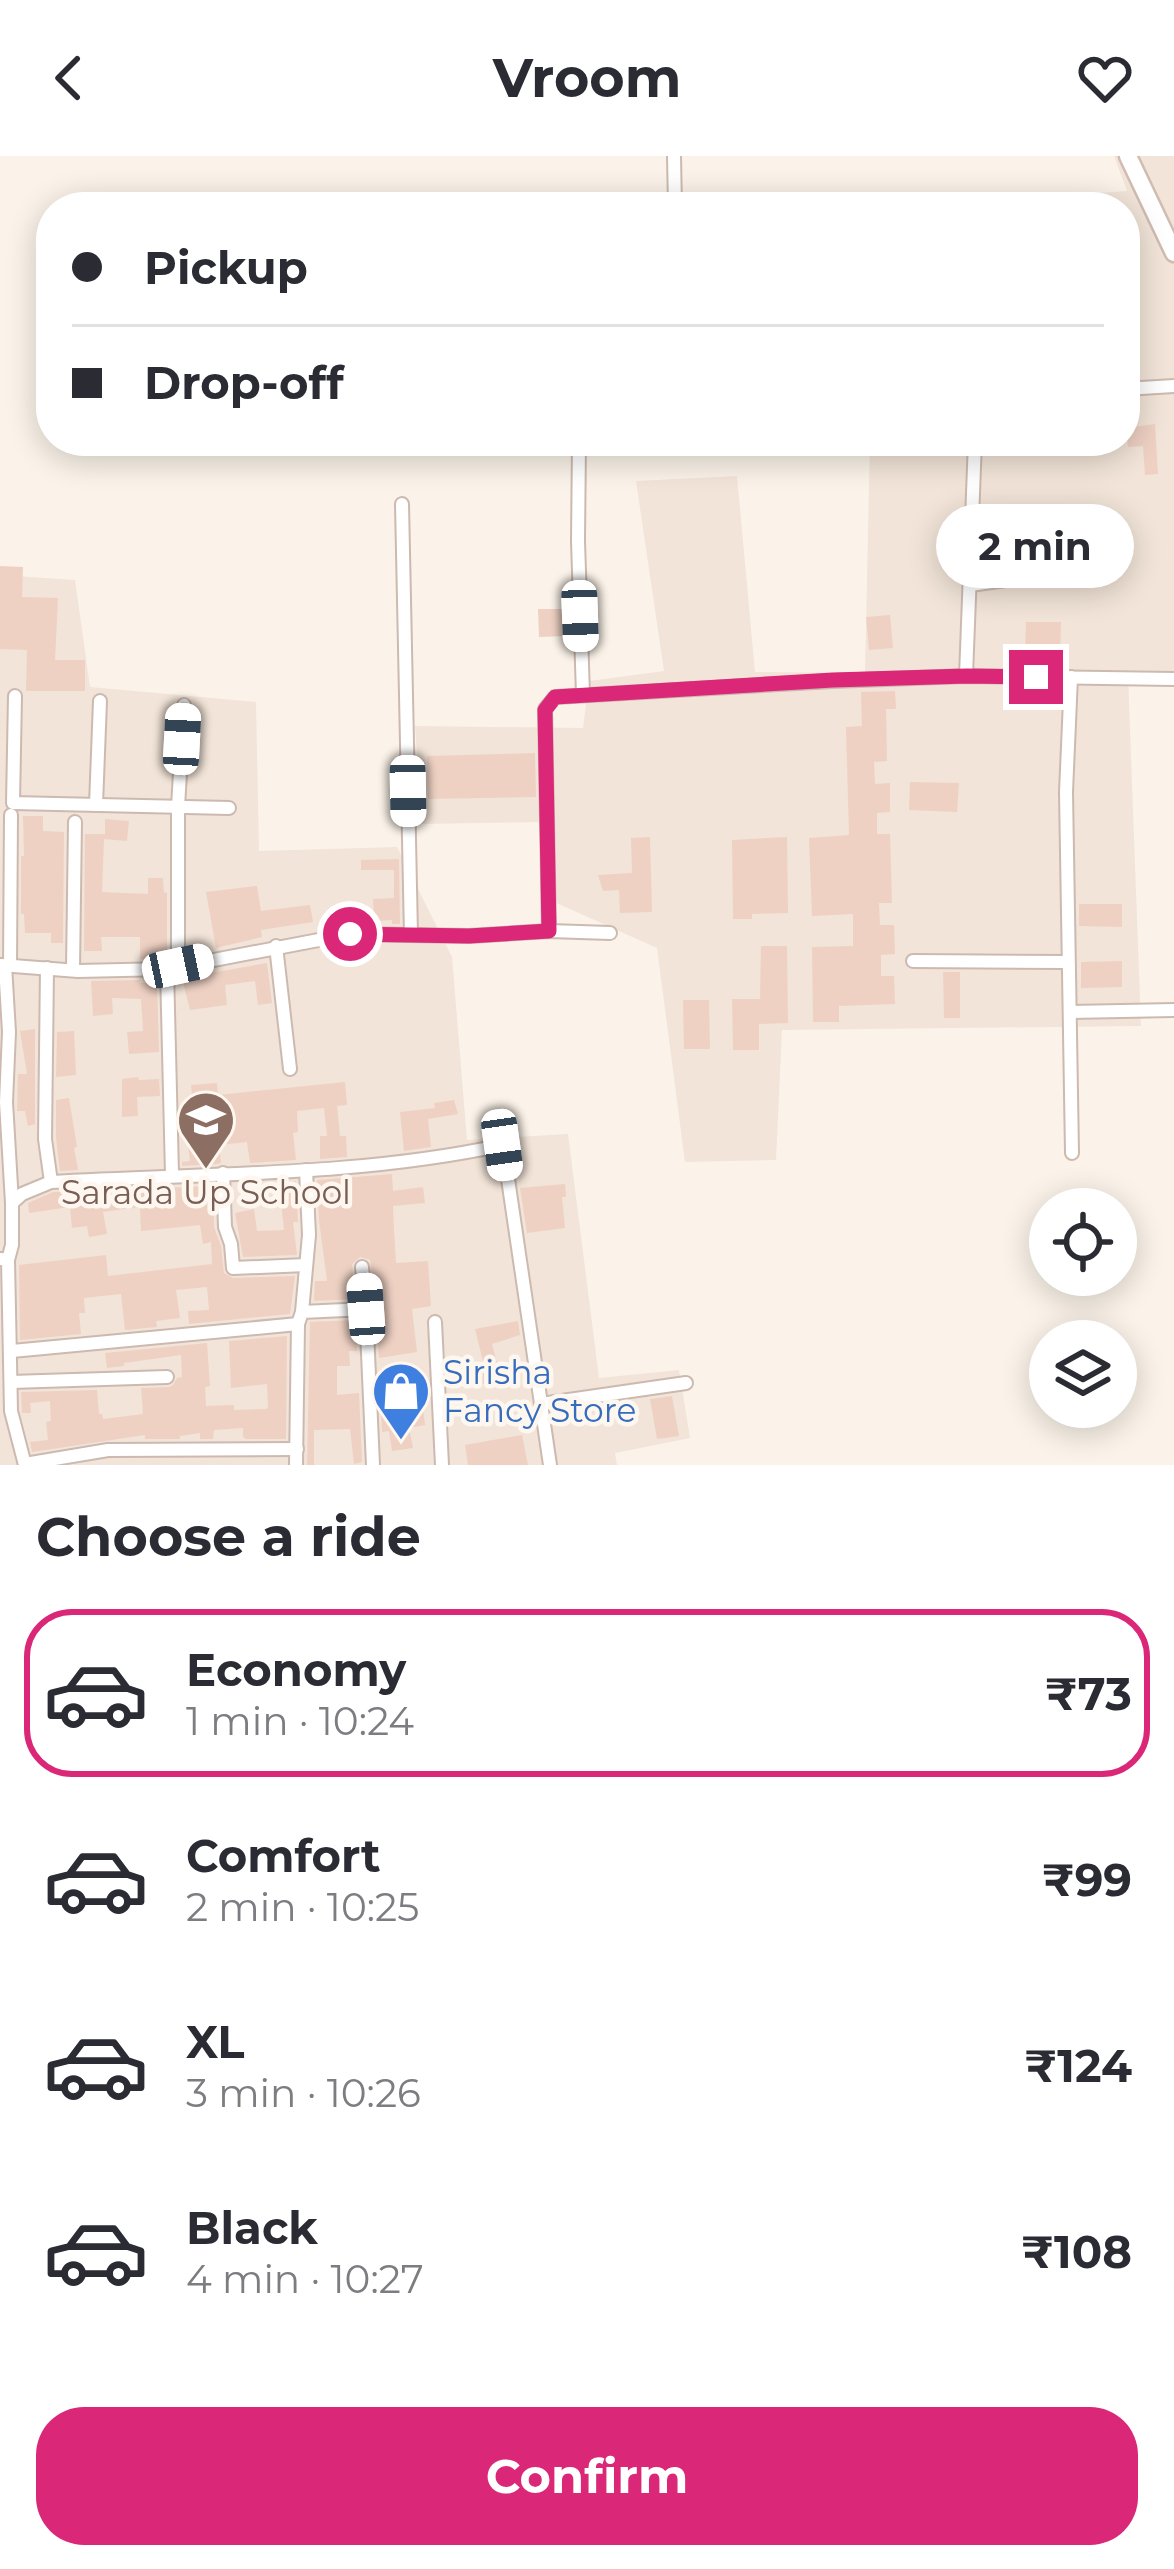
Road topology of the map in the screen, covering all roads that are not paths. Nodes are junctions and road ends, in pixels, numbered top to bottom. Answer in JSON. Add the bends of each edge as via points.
{"nodes":[{"id":1,"x":674,"y":156,"type":"edge"},
{"id":2,"x":1128,"y":156,"type":"edge"},
{"id":3,"x":675,"y":192,"type":"edge"},
{"id":4,"x":1174,"y":253,"type":"edge"},
{"id":5,"x":1174,"y":386,"type":"edge"},
{"id":6,"x":1140,"y":388,"type":"edge"},
{"id":7,"x":579,"y":456,"type":"edge"},
{"id":8,"x":974,"y":456,"type":"edge"},
{"id":9,"x":402,"y":504,"type":"dead end"},
{"id":10,"x":1029,"y":577,"type":"dead end"},
{"id":11,"x":970,"y":585,"type":"junction"},
{"id":12,"x":967,"y":676,"type":"junction"},
{"id":13,"x":1071,"y":677,"type":"junction"},
{"id":14,"x":1174,"y":679,"type":"edge"},
{"id":15,"x":15,"y":695,"type":"dead end"},
{"id":16,"x":583,"y":695,"type":"junction"},
{"id":17,"x":100,"y":701,"type":"dead end"},
{"id":18,"x":184,"y":705,"type":"dead end"},
{"id":19,"x":95,"y":805,"type":"junction"},
{"id":20,"x":178,"y":807,"type":"junction"},
{"id":21,"x":230,"y":808,"type":"dead end"},
{"id":22,"x":11,"y":814,"type":"dead end"},
{"id":23,"x":75,"y":822,"type":"dead end"},
{"id":24,"x":549,"y":931,"type":"junction"},
{"id":25,"x":610,"y":933,"type":"dead end"},
{"id":26,"x":411,"y":935,"type":"junction"},
{"id":27,"x":276,"y":946,"type":"junction"},
{"id":28,"x":914,"y":961,"type":"dead end"},
{"id":29,"x":1067,"y":962,"type":"junction"},
{"id":30,"x":5,"y":965,"type":"edge"},
{"id":31,"x":46,"y":968,"type":"junction"},
{"id":32,"x":172,"y":968,"type":"junction"},
{"id":33,"x":73,"y":969,"type":"junction"},
{"id":34,"x":1174,"y":1010,"type":"edge"},
{"id":35,"x":1070,"y":1012,"type":"junction"},
{"id":36,"x":290,"y":1069,"type":"dead end"},
{"id":37,"x":1072,"y":1153,"type":"dead end"},
{"id":38,"x":306,"y":1170,"type":"junction"},
{"id":39,"x":223,"y":1173,"type":"junction"},
{"id":40,"x":172,"y":1174,"type":"junction"},
{"id":41,"x":51,"y":1182,"type":"junction"},
{"id":42,"x":12,"y":1203,"type":"junction"},
{"id":43,"x":4,"y":1259,"type":"edge"},
{"id":44,"x":306,"y":1264,"type":"junction"},
{"id":45,"x":362,"y":1267,"type":"dead end"},
{"id":46,"x":366,"y":1309,"type":"junction"},
{"id":47,"x":300,"y":1318,"type":"junction"},
{"id":48,"x":435,"y":1322,"type":"dead end"},
{"id":49,"x":12,"y":1351,"type":"junction"},
{"id":50,"x":167,"y":1377,"type":"dead end"},
{"id":51,"x":11,"y":1382,"type":"junction"},
{"id":52,"x":686,"y":1383,"type":"dead end"},
{"id":53,"x":542,"y":1404,"type":"junction"},
{"id":54,"x":6,"y":1411,"type":"edge"},
{"id":55,"x":297,"y":1449,"type":"junction"},
{"id":56,"x":25,"y":1464,"type":"edge"},
{"id":57,"x":296,"y":1465,"type":"edge"},
{"id":58,"x":373,"y":1465,"type":"edge"},
{"id":59,"x":442,"y":1465,"type":"edge"},
{"id":60,"x":550,"y":1465,"type":"edge"}],
"edges":[{"from":1,"to":3,"type":"street"},
{"from":2,"to":4,"type":"street"},
{"from":5,"to":6,"type":"street"},
{"from":7,"to":16,"type":"street"},
{"from":8,"to":11,"type":"street"},
{"from":9,"to":26,"type":"street"},
{"from":10,"to":11,"type":"street"},
{"from":11,"to":12,"type":"street"},
{"from":12,"to":13,"type":"street"},
{"from":12,"to":16,"type":"street"},
{"from":13,"to":14,"type":"street"},
{"from":13,"to":29,"type":"street"},
{"from":15,"to":19,"type":"street","via":[[13,803]]},
{"from":16,"to":24,"type":"street","via":[[555,697],[545,710]]},
{"from":17,"to":19,"type":"street"},
{"from":18,"to":20,"type":"street"},
{"from":19,"to":20,"type":"street"},
{"from":20,"to":21,"type":"street"},
{"from":20,"to":32,"type":"street"},
{"from":22,"to":30,"type":"street"},
{"from":23,"to":33,"type":"street"},
{"from":24,"to":25,"type":"street"},
{"from":24,"to":26,"type":"street"},
{"from":26,"to":27,"type":"street"},
{"from":27,"to":32,"type":"street"},
{"from":27,"to":36,"type":"street"},
{"from":28,"to":29,"type":"street"},
{"from":29,"to":35,"type":"street"},
{"from":30,"to":31,"type":"street"},
{"from":30,"to":42,"type":"street"},
{"from":31,"to":33,"type":"street"},
{"from":31,"to":41,"type":"street"},
{"from":32,"to":33,"type":"street"},
{"from":32,"to":40,"type":"street"},
{"from":34,"to":35,"type":"street"},
{"from":35,"to":37,"type":"street"},
{"from":38,"to":39,"type":"street"},
{"from":38,"to":44,"type":"street"},
{"from":38,"to":53,"type":"street","via":[[502,1145]]},
{"from":39,"to":40,"type":"street"},
{"from":39,"to":44,"type":"street","via":[[233,1268]]},
{"from":40,"to":41,"type":"street"},
{"from":41,"to":42,"type":"street"},
{"from":42,"to":43,"type":"street"},
{"from":43,"to":49,"type":"street"},
{"from":44,"to":47,"type":"street"},
{"from":45,"to":46,"type":"street"},
{"from":46,"to":47,"type":"street"},
{"from":46,"to":58,"type":"street"},
{"from":47,"to":49,"type":"street"},
{"from":47,"to":55,"type":"street"},
{"from":48,"to":59,"type":"street"},
{"from":49,"to":51,"type":"street"},
{"from":50,"to":51,"type":"street"},
{"from":51,"to":54,"type":"street"},
{"from":52,"to":53,"type":"street"},
{"from":53,"to":60,"type":"street"},
{"from":54,"to":56,"type":"street"},
{"from":55,"to":56,"type":"street","via":[[108,1450]]},
{"from":55,"to":57,"type":"street"}]}
